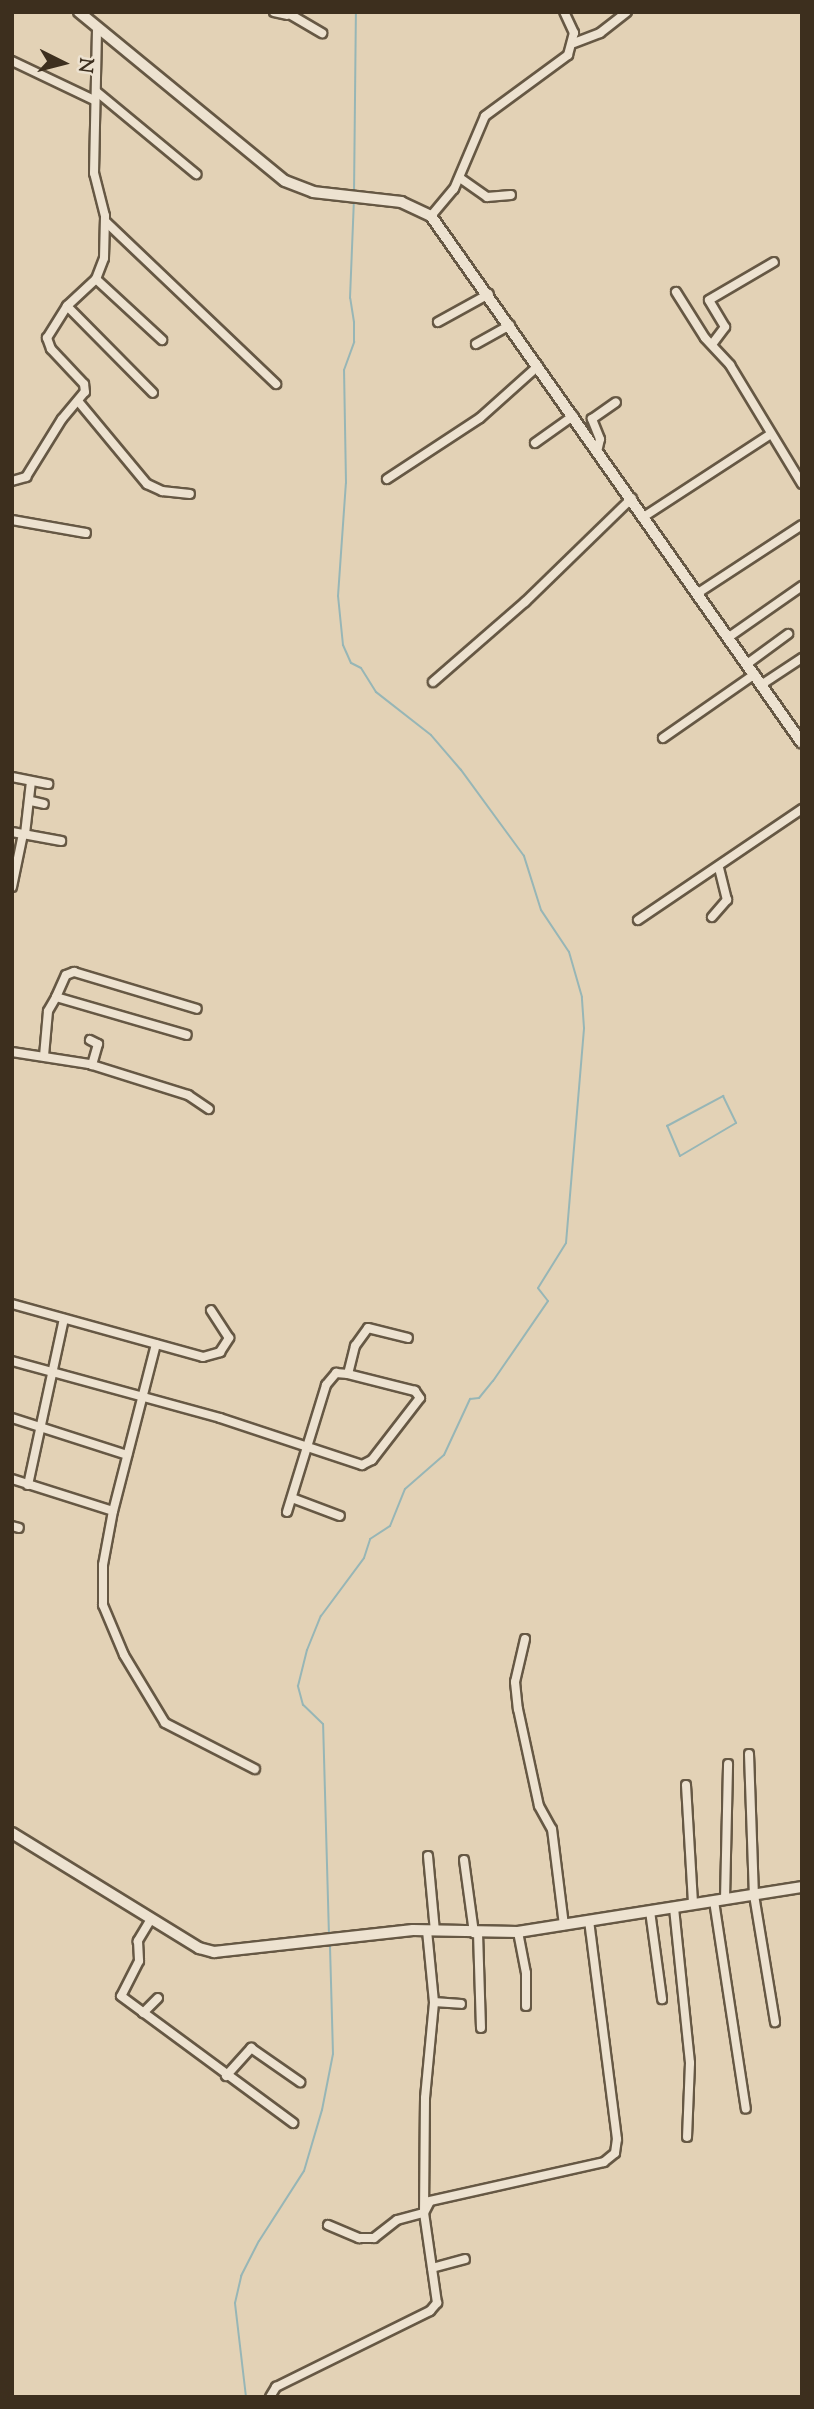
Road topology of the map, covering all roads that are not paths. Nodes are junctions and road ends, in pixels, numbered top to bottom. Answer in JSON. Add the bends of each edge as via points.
{"nodes":[{"id":1,"x":79,"y":12,"type":"edge"},
{"id":2,"x":274,"y":12,"type":"edge"},
{"id":3,"x":564,"y":12,"type":"edge"},
{"id":4,"x":627,"y":12,"type":"edge"},
{"id":5,"x":287,"y":14,"type":"edge"},
{"id":6,"x":97,"y":27,"type":"junction"},
{"id":7,"x":322,"y":33,"type":"dead end"},
{"id":8,"x":574,"y":43,"type":"junction"},
{"id":9,"x":12,"y":61,"type":"edge"},
{"id":10,"x":96,"y":96,"type":"junction"},
{"id":11,"x":196,"y":174,"type":"dead end"},
{"id":12,"x":460,"y":178,"type":"junction"},
{"id":13,"x":510,"y":195,"type":"dead end"},
{"id":14,"x":431,"y":216,"type":"junction"},
{"id":15,"x":106,"y":222,"type":"junction"},
{"id":16,"x":774,"y":262,"type":"dead end"},
{"id":17,"x":96,"y":279,"type":"junction"},
{"id":18,"x":677,"y":292,"type":"dead end"},
{"id":19,"x":489,"y":294,"type":"junction"},
{"id":20,"x":67,"y":306,"type":"junction"},
{"id":21,"x":438,"y":322,"type":"dead end"},
{"id":22,"x":510,"y":325,"type":"junction"},
{"id":23,"x":162,"y":340,"type":"dead end"},
{"id":24,"x":713,"y":343,"type":"junction"},
{"id":25,"x":475,"y":344,"type":"dead end"},
{"id":26,"x":538,"y":366,"type":"junction"},
{"id":27,"x":276,"y":384,"type":"dead end"},
{"id":28,"x":153,"y":393,"type":"dead end"},
{"id":29,"x":78,"y":401,"type":"junction"},
{"id":30,"x":616,"y":402,"type":"dead end"},
{"id":31,"x":573,"y":416,"type":"junction"},
{"id":32,"x":771,"y":434,"type":"junction"},
{"id":33,"x":535,"y":443,"type":"dead end"},
{"id":34,"x":597,"y":452,"type":"junction"},
{"id":35,"x":387,"y":479,"type":"dead end"},
{"id":36,"x":12,"y":481,"type":"edge"},
{"id":37,"x":802,"y":484,"type":"edge"},
{"id":38,"x":190,"y":494,"type":"dead end"},
{"id":39,"x":632,"y":498,"type":"junction"},
{"id":40,"x":645,"y":516,"type":"junction"},
{"id":41,"x":12,"y":520,"type":"edge"},
{"id":42,"x":801,"y":527,"type":"edge"},
{"id":43,"x":86,"y":533,"type":"dead end"},
{"id":44,"x":802,"y":586,"type":"edge"},
{"id":45,"x":698,"y":593,"type":"junction"},
{"id":46,"x":788,"y":634,"type":"dead end"},
{"id":47,"x":729,"y":638,"type":"junction"},
{"id":48,"x":802,"y":658,"type":"edge"},
{"id":49,"x":747,"y":664,"type":"junction"},
{"id":50,"x":755,"y":674,"type":"junction"},
{"id":51,"x":433,"y":682,"type":"dead end"},
{"id":52,"x":761,"y":685,"type":"junction"},
{"id":53,"x":663,"y":738,"type":"dead end"},
{"id":54,"x":802,"y":743,"type":"edge"},
{"id":55,"x":12,"y":777,"type":"edge"},
{"id":56,"x":32,"y":781,"type":"junction"},
{"id":57,"x":48,"y":783,"type":"dead end"},
{"id":58,"x":32,"y":801,"type":"junction"},
{"id":59,"x":44,"y":804,"type":"dead end"},
{"id":60,"x":802,"y":809,"type":"edge"},
{"id":61,"x":12,"y":832,"type":"edge"},
{"id":62,"x":24,"y":834,"type":"junction"},
{"id":63,"x":61,"y":841,"type":"dead end"},
{"id":64,"x":719,"y":869,"type":"junction"},
{"id":65,"x":12,"y":887,"type":"edge"},
{"id":66,"x":712,"y":917,"type":"dead end"},
{"id":67,"x":638,"y":919,"type":"dead end"},
{"id":68,"x":56,"y":997,"type":"junction"},
{"id":69,"x":197,"y":1009,"type":"dead end"},
{"id":70,"x":187,"y":1035,"type":"dead end"},
{"id":71,"x":90,"y":1040,"type":"dead end"},
{"id":72,"x":12,"y":1052,"type":"edge"},
{"id":73,"x":44,"y":1056,"type":"junction"},
{"id":74,"x":92,"y":1065,"type":"junction"},
{"id":75,"x":209,"y":1109,"type":"dead end"},
{"id":76,"x":12,"y":1304,"type":"edge"},
{"id":77,"x":211,"y":1310,"type":"dead end"},
{"id":78,"x":64,"y":1319,"type":"junction"},
{"id":79,"x":408,"y":1338,"type":"dead end"},
{"id":80,"x":156,"y":1343,"type":"junction"},
{"id":81,"x":12,"y":1361,"type":"edge"},
{"id":82,"x":52,"y":1372,"type":"junction"},
{"id":83,"x":348,"y":1374,"type":"junction"},
{"id":84,"x":141,"y":1398,"type":"junction"},
{"id":85,"x":12,"y":1418,"type":"edge"},
{"id":86,"x":41,"y":1427,"type":"junction"},
{"id":87,"x":309,"y":1448,"type":"junction"},
{"id":88,"x":127,"y":1455,"type":"junction"},
{"id":89,"x":12,"y":1479,"type":"edge"},
{"id":90,"x":28,"y":1485,"type":"junction"},
{"id":91,"x":292,"y":1498,"type":"junction"},
{"id":92,"x":113,"y":1511,"type":"junction"},
{"id":93,"x":287,"y":1512,"type":"dead end"},
{"id":94,"x":340,"y":1516,"type":"dead end"},
{"id":95,"x":525,"y":1639,"type":"dead end"},
{"id":96,"x":749,"y":1754,"type":"dead end"},
{"id":97,"x":728,"y":1764,"type":"dead end"},
{"id":98,"x":256,"y":1769,"type":"dead end"},
{"id":99,"x":686,"y":1785,"type":"dead end"},
{"id":100,"x":12,"y":1833,"type":"edge"},
{"id":101,"x":428,"y":1857,"type":"dead end"},
{"id":102,"x":464,"y":1860,"type":"dead end"},
{"id":103,"x":802,"y":1887,"type":"edge"},
{"id":104,"x":754,"y":1895,"type":"junction"},
{"id":105,"x":725,"y":1899,"type":"junction"},
{"id":106,"x":714,"y":1901,"type":"junction"},
{"id":107,"x":693,"y":1904,"type":"junction"},
{"id":108,"x":674,"y":1908,"type":"junction"},
{"id":109,"x":650,"y":1911,"type":"junction"},
{"id":110,"x":151,"y":1919,"type":"junction"},
{"id":111,"x":589,"y":1921,"type":"junction"},
{"id":112,"x":564,"y":1925,"type":"junction"},
{"id":113,"x":431,"y":1930,"type":"junction"},
{"id":114,"x":519,"y":1932,"type":"junction"},
{"id":115,"x":476,"y":1933,"type":"junction"},
{"id":116,"x":158,"y":1998,"type":"dead end"},
{"id":117,"x":662,"y":1999,"type":"dead end"},
{"id":118,"x":434,"y":2002,"type":"junction"},
{"id":119,"x":461,"y":2004,"type":"dead end"},
{"id":120,"x":526,"y":2007,"type":"dead end"},
{"id":121,"x":143,"y":2013,"type":"junction"},
{"id":122,"x":775,"y":2022,"type":"dead end"},
{"id":123,"x":481,"y":2028,"type":"dead end"},
{"id":124,"x":226,"y":2076,"type":"junction"},
{"id":125,"x":300,"y":2082,"type":"dead end"},
{"id":126,"x":746,"y":2109,"type":"dead end"},
{"id":127,"x":293,"y":2123,"type":"dead end"},
{"id":128,"x":687,"y":2137,"type":"dead end"},
{"id":129,"x":424,"y":2213,"type":"junction"},
{"id":130,"x":328,"y":2225,"type":"dead end"},
{"id":131,"x":466,"y":2259,"type":"dead end"},
{"id":132,"x":432,"y":2268,"type":"junction"},
{"id":133,"x":270,"y":2397,"type":"edge"}],
"edges":[{"from":1,"to":6,"type":"street"},
{"from":2,"to":5,"type":"street"},
{"from":3,"to":8,"type":"street","via":[[573,26]]},
{"from":4,"to":8,"type":"street","via":[[600,33]]},
{"from":5,"to":7,"type":"street"},
{"from":6,"to":10,"type":"street"},
{"from":6,"to":14,"type":"street","via":[[285,181],[313,192],[401,201]]},
{"from":8,"to":12,"type":"street","via":[[555,66],[485,116]]},
{"from":9,"to":10,"type":"street"},
{"from":10,"to":11,"type":"street"},
{"from":10,"to":15,"type":"street","via":[[95,178]]},
{"from":12,"to":13,"type":"street","via":[[487,197]]},
{"from":12,"to":14,"type":"street"},
{"from":14,"to":19,"type":"street"},
{"from":15,"to":17,"type":"street","via":[[104,258]]},
{"from":15,"to":27,"type":"street"},
{"from":16,"to":24,"type":"street","via":[[709,300],[725,327]]},
{"from":17,"to":20,"type":"street"},
{"from":17,"to":23,"type":"street"},
{"from":18,"to":24,"type":"street","via":[[705,338]]},
{"from":19,"to":21,"type":"street"},
{"from":19,"to":22,"type":"street"},
{"from":20,"to":28,"type":"street"},
{"from":20,"to":29,"type":"street","via":[[47,338],[51,349],[84,383],[85,392]]},
{"from":22,"to":25,"type":"street"},
{"from":22,"to":26,"type":"street"},
{"from":24,"to":32,"type":"street"},
{"from":26,"to":31,"type":"street"},
{"from":26,"to":35,"type":"street","via":[[480,418]]},
{"from":29,"to":36,"type":"street","via":[[26,477]]},
{"from":29,"to":38,"type":"street","via":[[146,484]]},
{"from":30,"to":34,"type":"street","via":[[592,419],[600,439]]},
{"from":31,"to":33,"type":"street"},
{"from":31,"to":34,"type":"street"},
{"from":32,"to":37,"type":"street"},
{"from":32,"to":40,"type":"street"},
{"from":34,"to":39,"type":"street"},
{"from":39,"to":40,"type":"street"},
{"from":39,"to":51,"type":"street","via":[[525,602]]},
{"from":40,"to":45,"type":"street"},
{"from":41,"to":43,"type":"street"},
{"from":42,"to":45,"type":"street"},
{"from":44,"to":47,"type":"street"},
{"from":45,"to":47,"type":"street"},
{"from":46,"to":49,"type":"street"},
{"from":47,"to":49,"type":"street"},
{"from":48,"to":52,"type":"street"},
{"from":49,"to":50,"type":"street"},
{"from":50,"to":52,"type":"street"},
{"from":50,"to":53,"type":"street"},
{"from":52,"to":54,"type":"street"},
{"from":55,"to":56,"type":"street"},
{"from":56,"to":57,"type":"street"},
{"from":56,"to":58,"type":"street"},
{"from":58,"to":59,"type":"street"},
{"from":58,"to":62,"type":"street"},
{"from":60,"to":64,"type":"street"},
{"from":61,"to":62,"type":"street"},
{"from":62,"to":63,"type":"street"},
{"from":62,"to":65,"type":"street"},
{"from":64,"to":66,"type":"street","via":[[727,900]]},
{"from":64,"to":67,"type":"street"},
{"from":68,"to":69,"type":"street","via":[[66,975],[74,972]]},
{"from":68,"to":70,"type":"street"},
{"from":68,"to":73,"type":"street","via":[[48,1011]]},
{"from":71,"to":74,"type":"street","via":[[98,1044]]},
{"from":72,"to":73,"type":"street"},
{"from":73,"to":74,"type":"street"},
{"from":74,"to":75,"type":"street","via":[[188,1095]]},
{"from":76,"to":78,"type":"street"},
{"from":77,"to":80,"type":"street","via":[[229,1338],[212,1356]]},
{"from":78,"to":80,"type":"street"},
{"from":78,"to":82,"type":"street"},
{"from":79,"to":83,"type":"street","via":[[363,1329]]},
{"from":80,"to":84,"type":"street"},
{"from":81,"to":82,"type":"street"},
{"from":82,"to":84,"type":"street"},
{"from":82,"to":86,"type":"street"},
{"from":83,"to":87,"type":"street","via":[[336,1373],[326,1385]]},
{"from":83,"to":87,"type":"street","via":[[415,1391],[420,1398],[366,1465]]},
{"from":84,"to":87,"type":"street"},
{"from":84,"to":88,"type":"street"},
{"from":85,"to":86,"type":"street"},
{"from":86,"to":88,"type":"street"},
{"from":86,"to":90,"type":"street"},
{"from":87,"to":91,"type":"street"},
{"from":88,"to":92,"type":"street"},
{"from":89,"to":90,"type":"street"},
{"from":90,"to":92,"type":"street"},
{"from":91,"to":93,"type":"street"},
{"from":91,"to":94,"type":"street"},
{"from":92,"to":98,"type":"street","via":[[103,1566],[103,1605],[138,1682],[165,1723]]},
{"from":95,"to":112,"type":"street","via":[[515,1682],[518,1709],[540,1805],[552,1829]]},
{"from":96,"to":104,"type":"street"},
{"from":97,"to":105,"type":"street"},
{"from":99,"to":107,"type":"street"},
{"from":100,"to":110,"type":"street"},
{"from":101,"to":113,"type":"street"},
{"from":102,"to":115,"type":"street"},
{"from":103,"to":104,"type":"street"},
{"from":104,"to":105,"type":"street"},
{"from":104,"to":122,"type":"street"},
{"from":105,"to":106,"type":"street"},
{"from":106,"to":107,"type":"street"},
{"from":106,"to":126,"type":"street"},
{"from":107,"to":108,"type":"street"},
{"from":108,"to":109,"type":"street"},
{"from":108,"to":128,"type":"street","via":[[690,2063]]},
{"from":109,"to":111,"type":"street"},
{"from":109,"to":117,"type":"street"},
{"from":110,"to":113,"type":"street","via":[[214,1952],[319,1937]]},
{"from":110,"to":121,"type":"street","via":[[138,1941],[139,1961],[120,1993]]},
{"from":111,"to":112,"type":"street"},
{"from":111,"to":129,"type":"street","via":[[617,2139],[615,2153],[604,2162],[430,2201]]},
{"from":112,"to":114,"type":"street"},
{"from":113,"to":115,"type":"street"},
{"from":113,"to":118,"type":"street"},
{"from":114,"to":115,"type":"street"},
{"from":114,"to":120,"type":"street"},
{"from":115,"to":123,"type":"street"},
{"from":116,"to":121,"type":"street"},
{"from":118,"to":119,"type":"street"},
{"from":118,"to":129,"type":"street","via":[[425,2098]]},
{"from":121,"to":124,"type":"street"},
{"from":124,"to":125,"type":"street","via":[[251,2048]]},
{"from":124,"to":127,"type":"street"},
{"from":129,"to":130,"type":"street","via":[[397,2220],[367,2239]]},
{"from":129,"to":132,"type":"street"},
{"from":131,"to":132,"type":"street"},
{"from":132,"to":133,"type":"street","via":[[434,2308],[276,2387]]}]}
